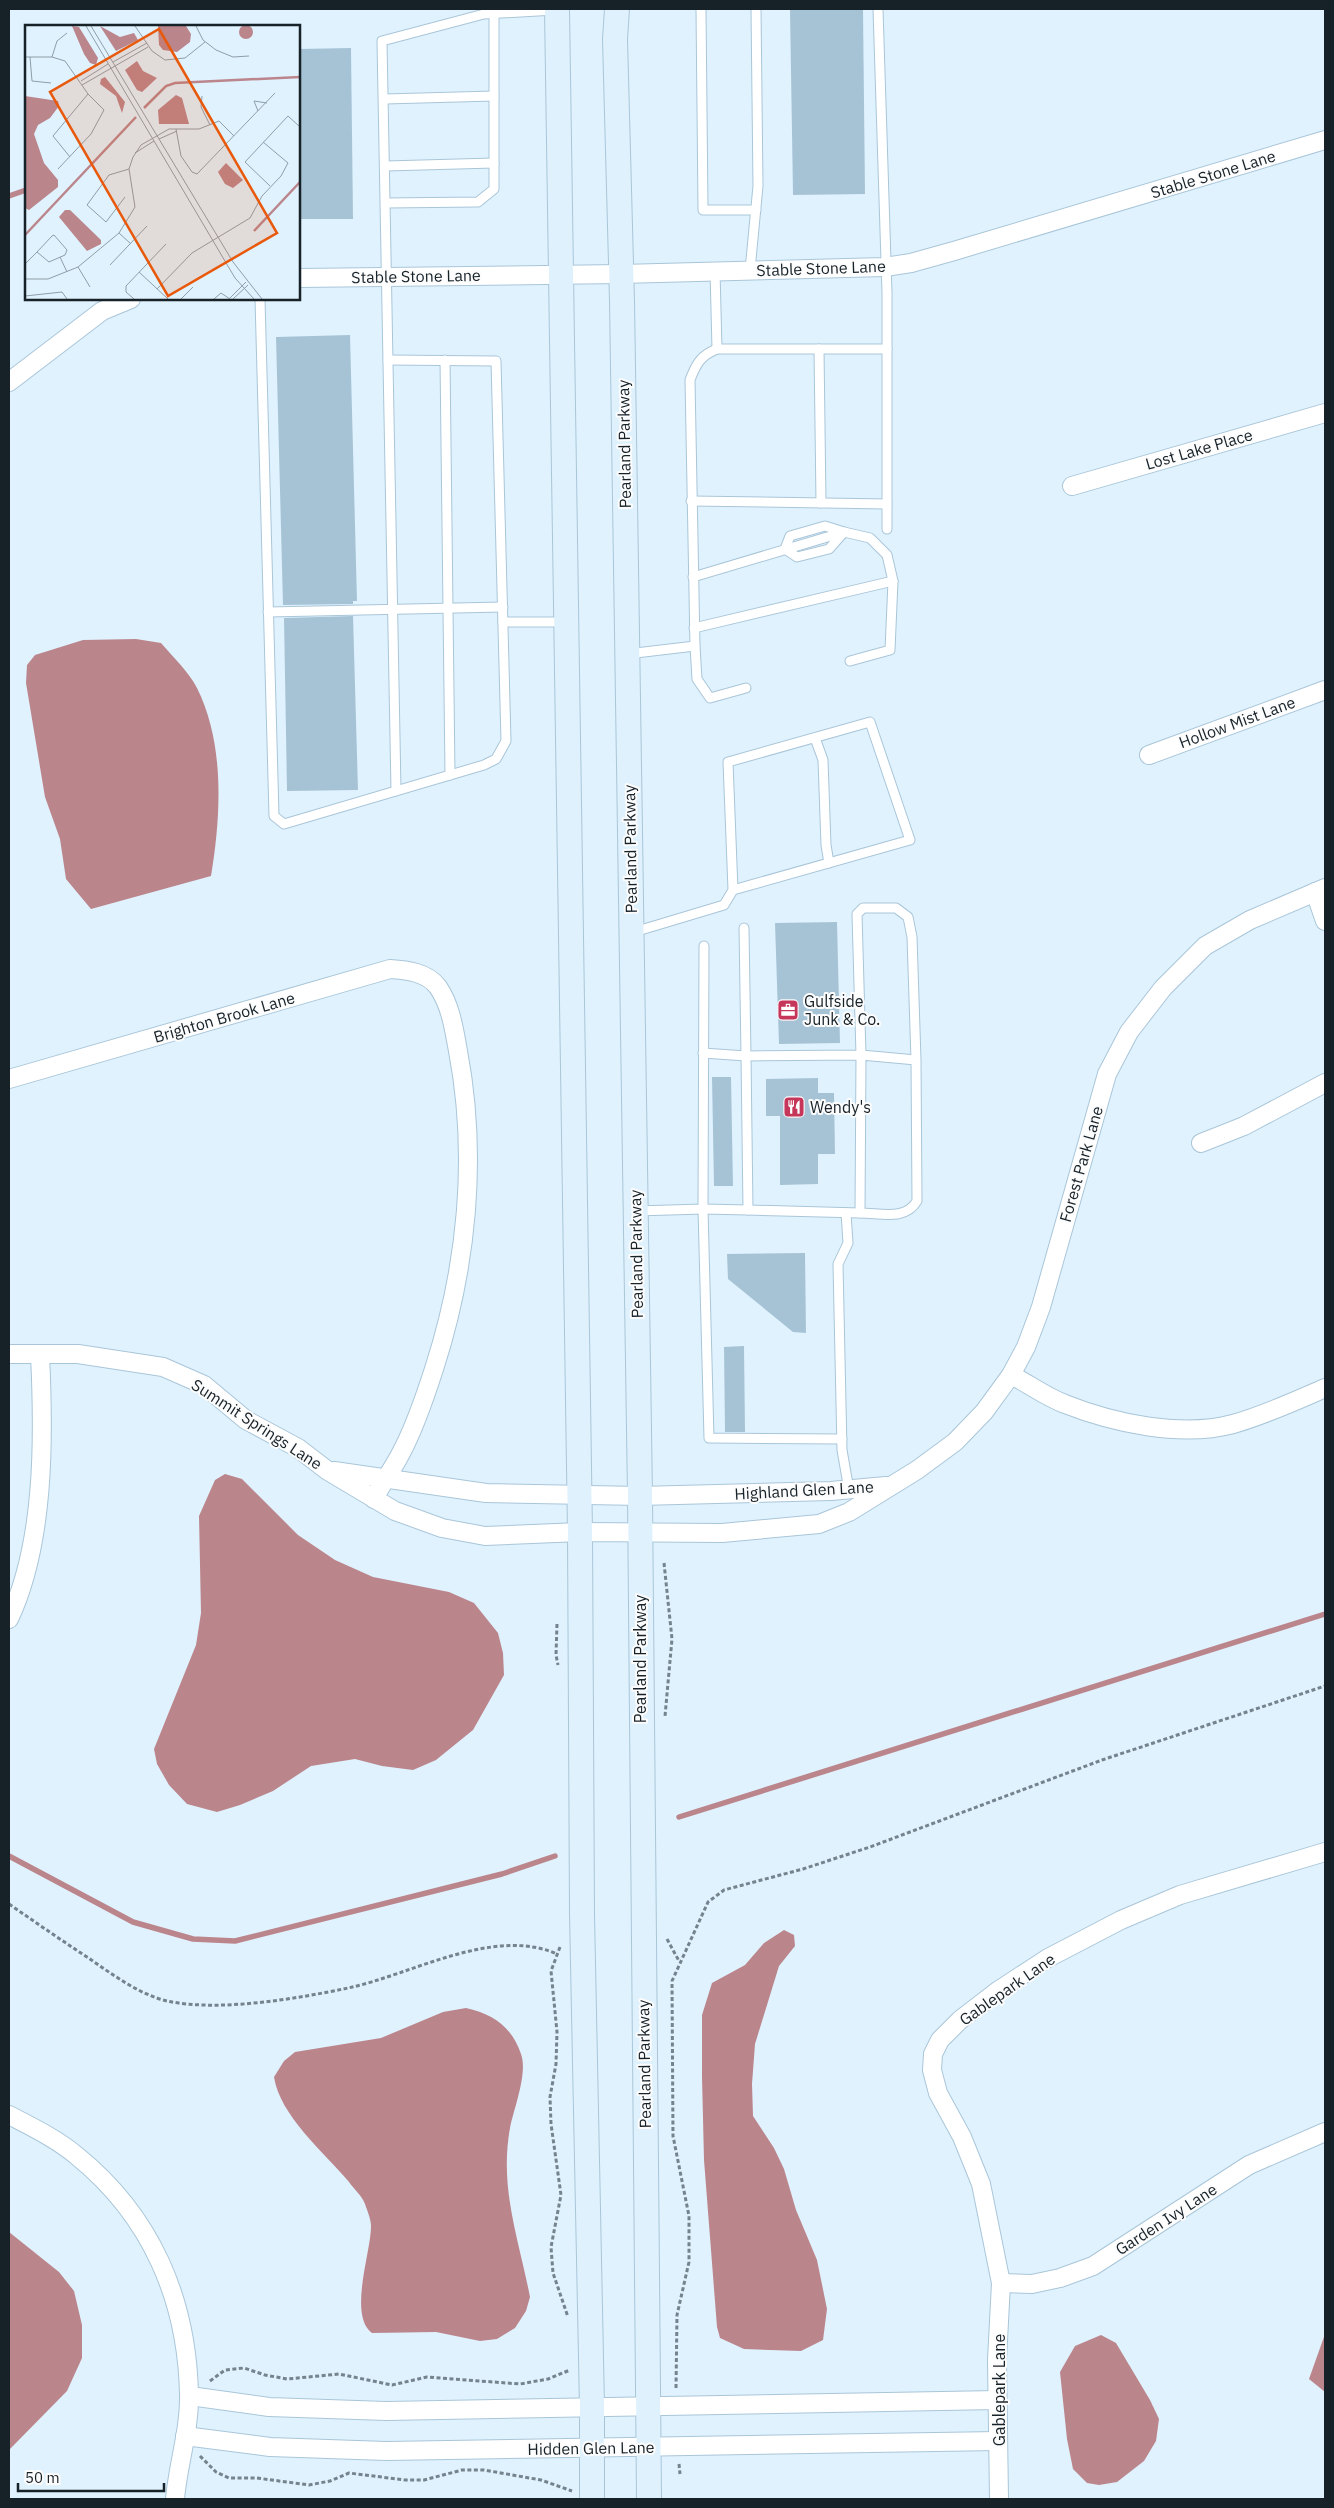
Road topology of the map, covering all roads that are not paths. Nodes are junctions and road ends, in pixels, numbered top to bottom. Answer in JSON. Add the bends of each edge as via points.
{"nodes":[{"id":1,"x":557,"y":9,"type":"edge"},
{"id":2,"x":617,"y":9,"type":"edge"},
{"id":3,"x":701,"y":9,"type":"edge"},
{"id":4,"x":756,"y":9,"type":"edge"},
{"id":5,"x":878,"y":9,"type":"edge"},
{"id":6,"x":494,"y":13,"type":"junction"},
{"id":7,"x":494,"y":96,"type":"junction"},
{"id":8,"x":385,"y":99,"type":"junction"},
{"id":9,"x":1325,"y":140,"type":"edge"},
{"id":10,"x":494,"y":163,"type":"junction"},
{"id":11,"x":386,"y":166,"type":"junction"},
{"id":12,"x":386,"y":203,"type":"junction"},
{"id":13,"x":756,"y":210,"type":"junction"},
{"id":14,"x":885,"y":267,"type":"junction"},
{"id":15,"x":750,"y":270,"type":"junction"},
{"id":16,"x":715,"y":271,"type":"junction"},
{"id":17,"x":561,"y":274,"type":"junction"},
{"id":18,"x":621,"y":274,"type":"junction"},
{"id":19,"x":386,"y":277,"type":"junction"},
{"id":20,"x":300,"y":278,"type":"edge"},
{"id":21,"x":129,"y":300,"type":"edge"},
{"id":22,"x":260,"y":300,"type":"edge"},
{"id":23,"x":717,"y":349,"type":"junction"},
{"id":24,"x":819,"y":349,"type":"junction"},
{"id":25,"x":887,"y":349,"type":"junction"},
{"id":26,"x":388,"y":360,"type":"junction"},
{"id":27,"x":445,"y":360,"type":"junction"},
{"id":28,"x":9,"y":382,"type":"edge"},
{"id":29,"x":1325,"y":412,"type":"edge"},
{"id":30,"x":1072,"y":486,"type":"dead end"},
{"id":31,"x":691,"y":501,"type":"junction"},
{"id":32,"x":821,"y":503,"type":"junction"},
{"id":33,"x":887,"y":504,"type":"junction"},
{"id":34,"x":887,"y":530,"type":"dead end"},
{"id":35,"x":693,"y":577,"type":"junction"},
{"id":36,"x":893,"y":581,"type":"junction"},
{"id":37,"x":503,"y":606,"type":"junction"},
{"id":38,"x":448,"y":608,"type":"junction"},
{"id":39,"x":393,"y":609,"type":"junction"},
{"id":40,"x":268,"y":612,"type":"junction"},
{"id":41,"x":504,"y":622,"type":"junction"},
{"id":42,"x":566,"y":622,"type":"junction"},
{"id":43,"x":694,"y":628,"type":"junction"},
{"id":44,"x":695,"y":646,"type":"junction"},
{"id":45,"x":627,"y":654,"type":"junction"},
{"id":46,"x":850,"y":661,"type":"dead end"},
{"id":47,"x":746,"y":688,"type":"dead end"},
{"id":48,"x":1325,"y":690,"type":"edge"},
{"id":49,"x":815,"y":738,"type":"junction"},
{"id":50,"x":1149,"y":755,"type":"dead end"},
{"id":51,"x":450,"y":776,"type":"junction"},
{"id":52,"x":396,"y":791,"type":"junction"},
{"id":53,"x":829,"y":862,"type":"junction"},
{"id":54,"x":733,"y":890,"type":"junction"},
{"id":55,"x":1320,"y":890,"type":"edge"},
{"id":56,"x":1325,"y":922,"type":"edge"},
{"id":57,"x":744,"y":928,"type":"dead end"},
{"id":58,"x":631,"y":933,"type":"junction"},
{"id":59,"x":704,"y":946,"type":"dead end"},
{"id":60,"x":704,"y":1053,"type":"junction"},
{"id":61,"x":746,"y":1056,"type":"junction"},
{"id":62,"x":861,"y":1056,"type":"junction"},
{"id":63,"x":916,"y":1060,"type":"junction"},
{"id":64,"x":9,"y":1078,"type":"edge"},
{"id":65,"x":1325,"y":1083,"type":"edge"},
{"id":66,"x":1201,"y":1143,"type":"dead end"},
{"id":67,"x":703,"y":1209,"type":"junction"},
{"id":68,"x":748,"y":1210,"type":"junction"},
{"id":69,"x":636,"y":1211,"type":"junction"},
{"id":70,"x":846,"y":1213,"type":"junction"},
{"id":71,"x":860,"y":1213,"type":"junction"},
{"id":72,"x":9,"y":1354,"type":"edge"},
{"id":73,"x":40,"y":1355,"type":"junction"},
{"id":74,"x":1011,"y":1375,"type":"junction"},
{"id":75,"x":1325,"y":1388,"type":"edge"},
{"id":76,"x":842,"y":1439,"type":"junction"},
{"id":77,"x":328,"y":1470,"type":"junction"},
{"id":78,"x":385,"y":1477,"type":"junction"},
{"id":79,"x":889,"y":1486,"type":"junction"},
{"id":80,"x":849,"y":1490,"type":"junction"},
{"id":81,"x":579,"y":1495,"type":"junction"},
{"id":82,"x":640,"y":1496,"type":"junction"},
{"id":83,"x":374,"y":1499,"type":"junction"},
{"id":84,"x":580,"y":1532,"type":"junction"},
{"id":85,"x":651,"y":1533,"type":"junction"},
{"id":86,"x":9,"y":1618,"type":"edge"},
{"id":87,"x":1325,"y":1852,"type":"edge"},
{"id":88,"x":9,"y":2115,"type":"edge"},
{"id":89,"x":1325,"y":2132,"type":"edge"},
{"id":90,"x":1001,"y":2283,"type":"junction"},
{"id":91,"x":190,"y":2396,"type":"junction"},
{"id":92,"x":997,"y":2400,"type":"junction"},
{"id":93,"x":648,"y":2406,"type":"junction"},
{"id":94,"x":592,"y":2408,"type":"junction"},
{"id":95,"x":185,"y":2436,"type":"junction"},
{"id":96,"x":998,"y":2441,"type":"junction"},
{"id":97,"x":648,"y":2447,"type":"junction"},
{"id":98,"x":591,"y":2448,"type":"junction"},
{"id":99,"x":582,"y":2495,"type":"edge"},
{"id":100,"x":175,"y":2499,"type":"edge"},
{"id":101,"x":649,"y":2499,"type":"edge"},
{"id":102,"x":999,"y":2499,"type":"edge"}],
"edges":[{"from":1,"to":6,"type":"lane"},
{"from":1,"to":17,"type":"main road"},
{"from":2,"to":18,"type":"main road","name":"Pearland Parkway"},
{"from":3,"to":13,"type":"lane","via":[[703,210]]},
{"from":4,"to":13,"type":"lane"},
{"from":5,"to":14,"type":"lane"},
{"from":6,"to":7,"type":"lane"},
{"from":6,"to":8,"type":"lane","via":[[382,41]]},
{"from":7,"to":8,"type":"lane"},
{"from":7,"to":10,"type":"lane"},
{"from":8,"to":11,"type":"lane"},
{"from":9,"to":14,"type":"street","name":"Stable Stone Lane","via":[[945,254]]},
{"from":10,"to":11,"type":"lane"},
{"from":10,"to":12,"type":"lane","via":[[494,189],[478,202]]},
{"from":11,"to":12,"type":"lane"},
{"from":12,"to":19,"type":"lane"},
{"from":13,"to":15,"type":"lane"},
{"from":14,"to":15,"type":"street","name":"Stable Stone Lane"},
{"from":14,"to":25,"type":"lane"},
{"from":15,"to":16,"type":"street","name":"Stable Stone Lane"},
{"from":16,"to":18,"type":"street","name":"Stable Stone Lane"},
{"from":16,"to":23,"type":"lane"},
{"from":17,"to":18,"type":"street","name":"Stable Stone Lane"},
{"from":17,"to":19,"type":"street","name":"Stable Stone Lane"},
{"from":17,"to":42,"type":"main road"},
{"from":18,"to":45,"type":"main road","name":"Pearland Parkway"},
{"from":19,"to":20,"type":"street","name":"Stable Stone Lane"},
{"from":19,"to":26,"type":"lane"},
{"from":21,"to":28,"type":"street","via":[[102,311]]},
{"from":22,"to":40,"type":"lane"},
{"from":23,"to":24,"type":"lane"},
{"from":23,"to":31,"type":"lane","via":[[697,363],[690,380]]},
{"from":24,"to":25,"type":"lane"},
{"from":24,"to":32,"type":"lane"},
{"from":25,"to":33,"type":"lane"},
{"from":26,"to":27,"type":"lane"},
{"from":26,"to":39,"type":"lane"},
{"from":27,"to":37,"type":"lane","via":[[496,361]]},
{"from":27,"to":38,"type":"lane"},
{"from":29,"to":30,"type":"street","name":"Lost Lake Place"},
{"from":31,"to":32,"type":"lane"},
{"from":31,"to":35,"type":"lane"},
{"from":32,"to":33,"type":"lane"},
{"from":33,"to":34,"type":"lane"},
{"from":35,"to":36,"type":"lane","via":[[844,532],[870,538],[887,554]]},
{"from":35,"to":43,"type":"lane"},
{"from":36,"to":43,"type":"lane"},
{"from":36,"to":46,"type":"lane","via":[[890,650]]},
{"from":37,"to":38,"type":"lane"},
{"from":37,"to":41,"type":"lane"},
{"from":38,"to":39,"type":"lane"},
{"from":38,"to":51,"type":"lane"},
{"from":39,"to":40,"type":"lane"},
{"from":39,"to":52,"type":"lane"},
{"from":40,"to":52,"type":"lane","via":[[274,816],[284,824]]},
{"from":41,"to":42,"type":"lane"},
{"from":41,"to":51,"type":"lane","via":[[506,741],[496,759]]},
{"from":42,"to":81,"type":"main road"},
{"from":43,"to":44,"type":"lane"},
{"from":44,"to":45,"type":"lane"},
{"from":44,"to":47,"type":"lane","via":[[697,680],[710,698]]},
{"from":45,"to":58,"type":"main road","name":"Pearland Parkway"},
{"from":48,"to":50,"type":"street","name":"Hollow Mist Lane"},
{"from":49,"to":53,"type":"lane","via":[[824,760]]},
{"from":49,"to":53,"type":"lane","via":[[870,722],[910,840]]},
{"from":49,"to":54,"type":"lane","via":[[728,762]]},
{"from":51,"to":52,"type":"lane"},
{"from":53,"to":54,"type":"lane"},
{"from":54,"to":58,"type":"lane","via":[[724,905]]},
{"from":55,"to":56,"type":"street"},
{"from":55,"to":74,"type":"street","name":"Forest Park Lane","via":[[1250,920],[1205,946],[1163,988],[1129,1032],[1107,1074],[1041,1307],[1026,1348]]},
{"from":57,"to":61,"type":"lane"},
{"from":58,"to":69,"type":"main road","name":"Pearland Parkway"},
{"from":59,"to":60,"type":"lane"},
{"from":60,"to":61,"type":"lane"},
{"from":60,"to":67,"type":"lane"},
{"from":61,"to":62,"type":"lane"},
{"from":61,"to":68,"type":"lane"},
{"from":62,"to":63,"type":"lane"},
{"from":62,"to":63,"type":"lane","via":[[857,914],[863,908],[884,906],[896,908],[908,917]]},
{"from":62,"to":71,"type":"lane"},
{"from":63,"to":71,"type":"lane","via":[[917,1200],[902,1215]]},
{"from":64,"to":78,"type":"street","name":"Brighton Brook Lane","via":[[390,969],[412,970],[437,985],[451,1014],[462,1072],[467,1125],[467,1216],[450,1313],[434,1369],[400,1455]]},
{"from":65,"to":66,"type":"street","via":[[1244,1126]]},
{"from":67,"to":68,"type":"lane"},
{"from":67,"to":69,"type":"lane"},
{"from":67,"to":76,"type":"lane","via":[[709,1438]]},
{"from":68,"to":70,"type":"lane"},
{"from":69,"to":82,"type":"main road","name":"Pearland Parkway"},
{"from":70,"to":71,"type":"lane"},
{"from":70,"to":76,"type":"lane","via":[[848,1243],[838,1264]]},
{"from":72,"to":73,"type":"street","name":"Summit Springs Lane"},
{"from":73,"to":77,"type":"street","name":"Summit Springs Lane","via":[[78,1354],[163,1367],[204,1385],[246,1420],[298,1448]]},
{"from":73,"to":86,"type":"street","via":[[42,1453],[36,1517],[26,1568]]},
{"from":74,"to":75,"type":"street","via":[[1063,1404],[1114,1421],[1159,1427],[1199,1428],[1231,1424],[1275,1410]]},
{"from":74,"to":79,"type":"street","name":"Forest Park Lane","via":[[984,1412],[955,1442]]},
{"from":76,"to":80,"type":"lane"},
{"from":77,"to":78,"type":"street","name":"Summit Springs Lane"},
{"from":77,"to":83,"type":"street","name":"Summit Springs Lane"},
{"from":78,"to":81,"type":"street","name":"Summit Springs Lane","via":[[486,1493]]},
{"from":78,"to":83,"type":"street"},
{"from":79,"to":80,"type":"street","name":"Highland Glen Lane"},
{"from":79,"to":85,"type":"street","name":"Highland Glen Lane","via":[[849,1512],[819,1524],[722,1533]]},
{"from":80,"to":82,"type":"street","name":"Highland Glen Lane"},
{"from":81,"to":82,"type":"street","name":"Summit Springs Lane"},
{"from":81,"to":84,"type":"main road"},
{"from":82,"to":85,"type":"main road","name":"Pearland Parkway"},
{"from":83,"to":84,"type":"street","name":"Summit Springs Lane","via":[[395,1512],[442,1528],[485,1536]]},
{"from":84,"to":85,"type":"street","name":"Highland Glen Lane"},
{"from":84,"to":94,"type":"main road","via":[[582,1914]]},
{"from":85,"to":93,"type":"main road","name":"Pearland Parkway"},
{"from":87,"to":90,"type":"street","name":"Gablepark Lane","via":[[1180,1895],[1121,1920],[1048,1958],[999,1990],[940,2040],[933,2054],[932,2070],[938,2093],[962,2137],[981,2184]]},
{"from":88,"to":91,"type":"street","via":[[76,2155],[128,2206],[156,2251],[177,2306]]},
{"from":89,"to":90,"type":"street","name":"Garden Ivy Lane","via":[[1249,2165],[1092,2266],[1032,2284]]},
{"from":90,"to":92,"type":"street","name":"Gablepark Lane"},
{"from":91,"to":94,"type":"street","via":[[269,2408],[324,2410]]},
{"from":91,"to":95,"type":"street"},
{"from":92,"to":93,"type":"street"},
{"from":92,"to":96,"type":"street","name":"Gablepark Lane"},
{"from":93,"to":94,"type":"street"},
{"from":93,"to":97,"type":"main road","name":"Pearland Parkway"},
{"from":94,"to":98,"type":"main road"},
{"from":95,"to":98,"type":"street","name":"Hidden Glen Lane","via":[[324,2450]]},
{"from":95,"to":100,"type":"street"},
{"from":96,"to":97,"type":"street","name":"Hidden Glen Lane"},
{"from":96,"to":102,"type":"street","name":"Gablepark Lane"},
{"from":97,"to":98,"type":"street","name":"Hidden Glen Lane"},
{"from":97,"to":101,"type":"main road","name":"Pearland Parkway"},
{"from":98,"to":99,"type":"main road"}]}
